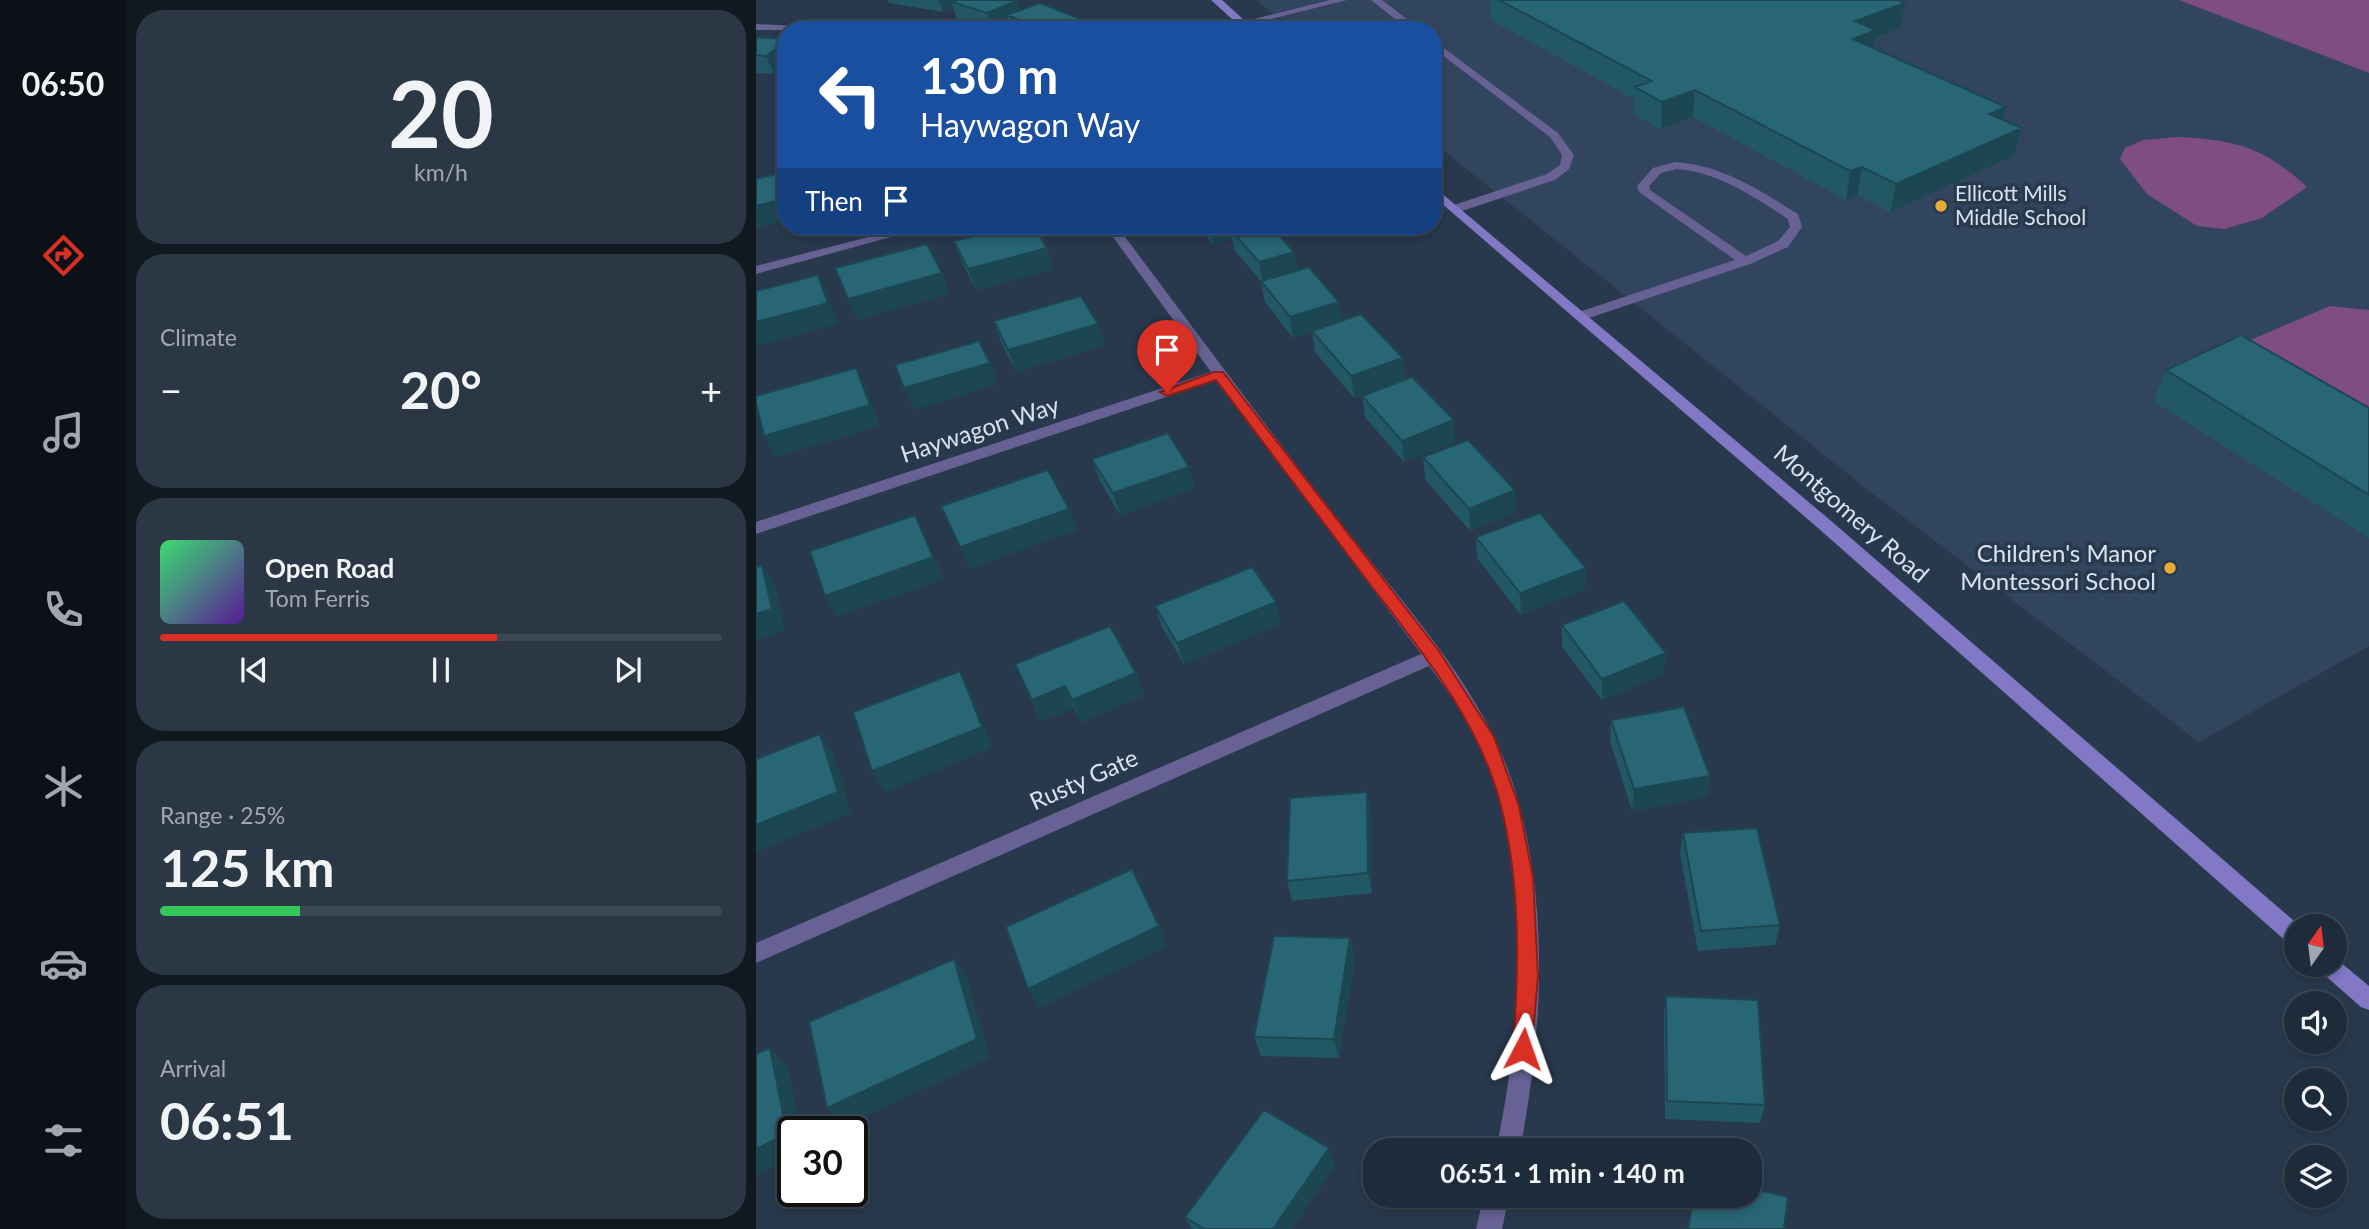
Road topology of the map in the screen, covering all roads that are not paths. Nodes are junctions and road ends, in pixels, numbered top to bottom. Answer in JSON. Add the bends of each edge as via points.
{"nodes":[{"id":1,"x":1216,"y":0,"type":"edge"},
{"id":2,"x":1342,"y":0,"type":"edge"},
{"id":3,"x":1377,"y":0,"type":"edge"},
{"id":4,"x":1240,"y":21,"type":"edge"},
{"id":5,"x":1268,"y":21,"type":"edge"},
{"id":6,"x":1404,"y":21,"type":"edge"},
{"id":7,"x":756,"y":27,"type":"edge"},
{"id":8,"x":777,"y":28,"type":"edge"},
{"id":9,"x":1442,"y":50,"type":"edge"},
{"id":10,"x":1442,"y":198,"type":"edge"},
{"id":11,"x":1455,"y":209,"type":"junction"},
{"id":12,"x":890,"y":235,"type":"edge"},
{"id":13,"x":1117,"y":235,"type":"edge"},
{"id":14,"x":1745,"y":261,"type":"junction"},
{"id":15,"x":756,"y":270,"type":"edge"},
{"id":16,"x":1581,"y":316,"type":"junction"},
{"id":17,"x":1218,"y":375,"type":"junction"},
{"id":18,"x":756,"y":528,"type":"edge"},
{"id":19,"x":1434,"y":656,"type":"junction"},
{"id":20,"x":2284,"y":926,"type":"edge"},
{"id":21,"x":756,"y":953,"type":"edge"},
{"id":22,"x":2343,"y":977,"type":"edge"},
{"id":23,"x":2369,"y":1000,"type":"edge"},
{"id":24,"x":1511,"y":1138,"type":"edge"},
{"id":25,"x":1494,"y":1208,"type":"edge"},
{"id":26,"x":1489,"y":1229,"type":"edge"}],
"edges":[{"from":1,"to":4,"type":"main road"},
{"from":2,"to":5,"type":"street"},
{"from":3,"to":6,"type":"street"},
{"from":7,"to":8,"type":"street"},
{"from":9,"to":11,"type":"street","via":[[1554,135],[1568,155],[1565,167],[1551,177]]},
{"from":10,"to":11,"type":"main road","name":"Montgomery Road"},
{"from":11,"to":16,"type":"main road","name":"Montgomery Road"},
{"from":12,"to":15,"type":"street"},
{"from":13,"to":17,"type":"street"},
{"from":14,"to":14,"type":"street","via":[[1783,244],[1796,227],[1794,217],[1716,171],[1676,165],[1648,178],[1643,186],[1654,201]]},
{"from":14,"to":16,"type":"street"},
{"from":16,"to":20,"type":"main road","name":"Montgomery Road"},
{"from":17,"to":18,"type":"street","name":"Haywagon Way"},
{"from":17,"to":19,"type":"street"},
{"from":19,"to":21,"type":"street","name":"Rusty Gate"},
{"from":19,"to":24,"type":"street","via":[[1485,737],[1510,806],[1523,877],[1528,976],[1520,1099]]},
{"from":22,"to":23,"type":"main road"},
{"from":25,"to":26,"type":"street"}]}
